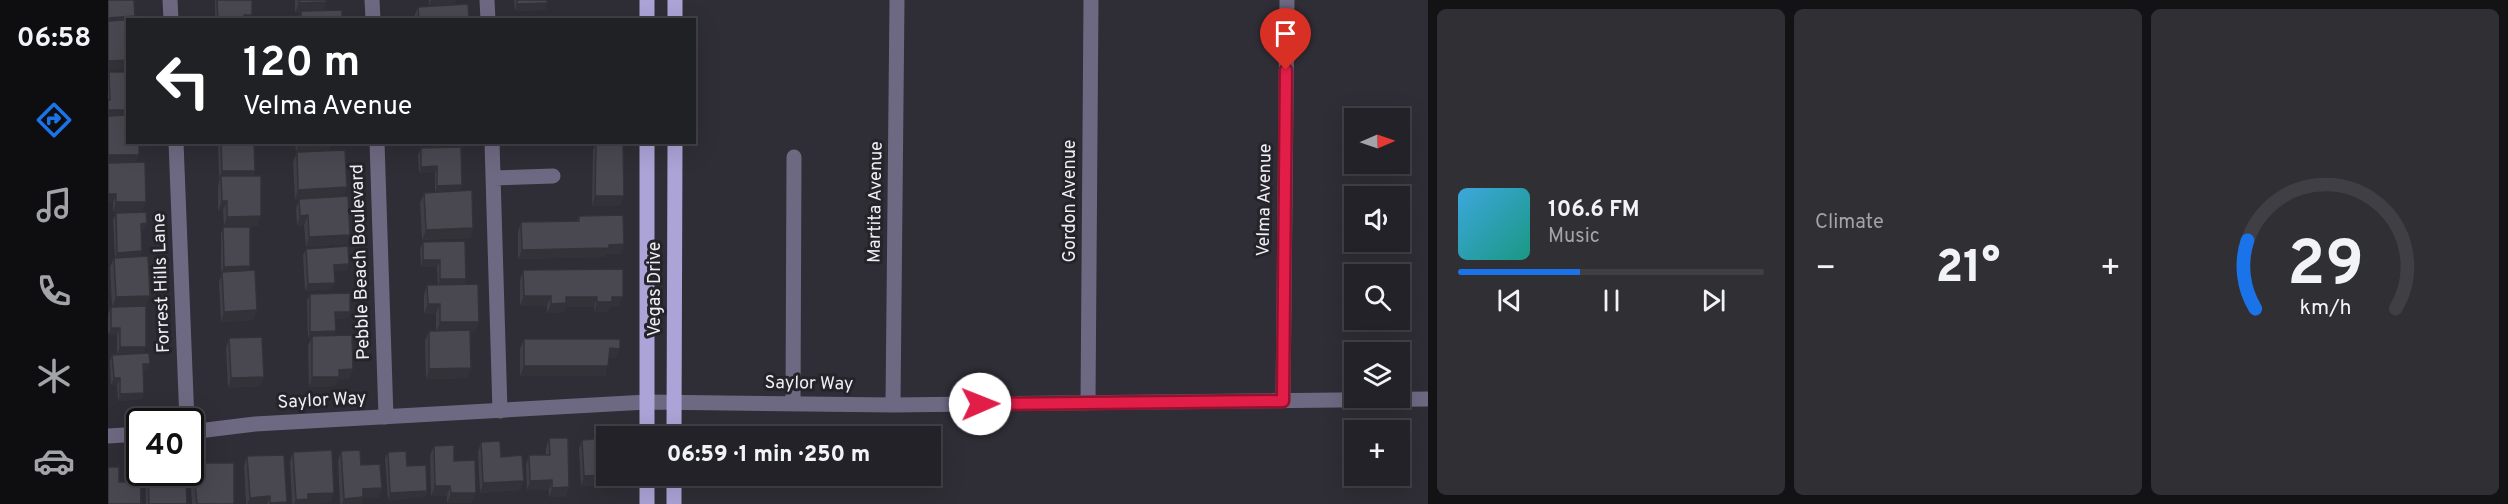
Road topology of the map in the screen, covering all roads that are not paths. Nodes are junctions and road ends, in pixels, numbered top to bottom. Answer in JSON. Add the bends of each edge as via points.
{"nodes":[{"id":1,"x":170,"y":0,"type":"edge"},
{"id":2,"x":372,"y":0,"type":"edge"},
{"id":3,"x":487,"y":0,"type":"edge"},
{"id":4,"x":647,"y":0,"type":"edge"},
{"id":5,"x":675,"y":0,"type":"edge"},
{"id":6,"x":897,"y":0,"type":"edge"},
{"id":7,"x":1091,"y":0,"type":"edge"},
{"id":8,"x":1287,"y":0,"type":"edge"},
{"id":9,"x":171,"y":18,"type":"edge"},
{"id":10,"x":373,"y":18,"type":"edge"},
{"id":11,"x":488,"y":18,"type":"edge"},
{"id":12,"x":647,"y":18,"type":"edge"},
{"id":13,"x":675,"y":18,"type":"edge"},
{"id":14,"x":176,"y":144,"type":"edge"},
{"id":15,"x":377,"y":144,"type":"edge"},
{"id":16,"x":492,"y":144,"type":"edge"},
{"id":17,"x":647,"y":144,"type":"edge"},
{"id":18,"x":675,"y":144,"type":"edge"},
{"id":19,"x":794,"y":157,"type":"dead end"},
{"id":20,"x":553,"y":176,"type":"dead end"},
{"id":21,"x":493,"y":178,"type":"junction"},
{"id":22,"x":1428,"y":399,"type":"edge"},
{"id":23,"x":1283,"y":401,"type":"junction"},
{"id":24,"x":647,"y":402,"type":"junction"},
{"id":25,"x":674,"y":402,"type":"junction"},
{"id":26,"x":1088,"y":403,"type":"junction"},
{"id":27,"x":793,"y":404,"type":"junction"},
{"id":28,"x":893,"y":405,"type":"junction"},
{"id":29,"x":186,"y":408,"type":"edge"},
{"id":30,"x":500,"y":411,"type":"junction"},
{"id":31,"x":386,"y":417,"type":"junction"},
{"id":32,"x":647,"y":426,"type":"edge"},
{"id":33,"x":674,"y":426,"type":"edge"},
{"id":34,"x":204,"y":430,"type":"edge"},
{"id":35,"x":126,"y":435,"type":"edge"},
{"id":36,"x":108,"y":436,"type":"edge"},
{"id":37,"x":647,"y":486,"type":"edge"},
{"id":38,"x":674,"y":486,"type":"edge"},
{"id":39,"x":647,"y":504,"type":"edge"},
{"id":40,"x":674,"y":504,"type":"edge"}],
"edges":[{"from":1,"to":9,"type":"street"},
{"from":2,"to":10,"type":"street"},
{"from":3,"to":11,"type":"street"},
{"from":4,"to":12,"type":"main road"},
{"from":5,"to":13,"type":"main road"},
{"from":6,"to":28,"type":"street","name":"Martita Avenue"},
{"from":7,"to":26,"type":"street","name":"Gordon Avenue"},
{"from":8,"to":23,"type":"street","name":"Velma Avenue"},
{"from":14,"to":29,"type":"street","name":"Forrest Hills Lane"},
{"from":15,"to":31,"type":"street","name":"Pebble Beach Boulevard"},
{"from":16,"to":21,"type":"street"},
{"from":17,"to":24,"type":"main road","name":"Vegas Drive"},
{"from":18,"to":25,"type":"main road","name":"Vegas Drive"},
{"from":19,"to":27,"type":"street"},
{"from":20,"to":21,"type":"street"},
{"from":21,"to":30,"type":"street"},
{"from":22,"to":23,"type":"street","name":"Saylor Way"},
{"from":23,"to":26,"type":"street","name":"Saylor Way"},
{"from":24,"to":25,"type":"street","name":"Saylor Way"},
{"from":24,"to":30,"type":"street","name":"Saylor Way"},
{"from":24,"to":32,"type":"main road","name":"Vegas Drive"},
{"from":25,"to":27,"type":"street","name":"Saylor Way"},
{"from":25,"to":33,"type":"main road","name":"Vegas Drive"},
{"from":26,"to":28,"type":"street","name":"Saylor Way"},
{"from":27,"to":28,"type":"street","name":"Saylor Way"},
{"from":30,"to":31,"type":"street","name":"Saylor Way"},
{"from":31,"to":34,"type":"street","name":"Saylor Way"},
{"from":35,"to":36,"type":"street"},
{"from":37,"to":39,"type":"main road"},
{"from":38,"to":40,"type":"main road"}]}
